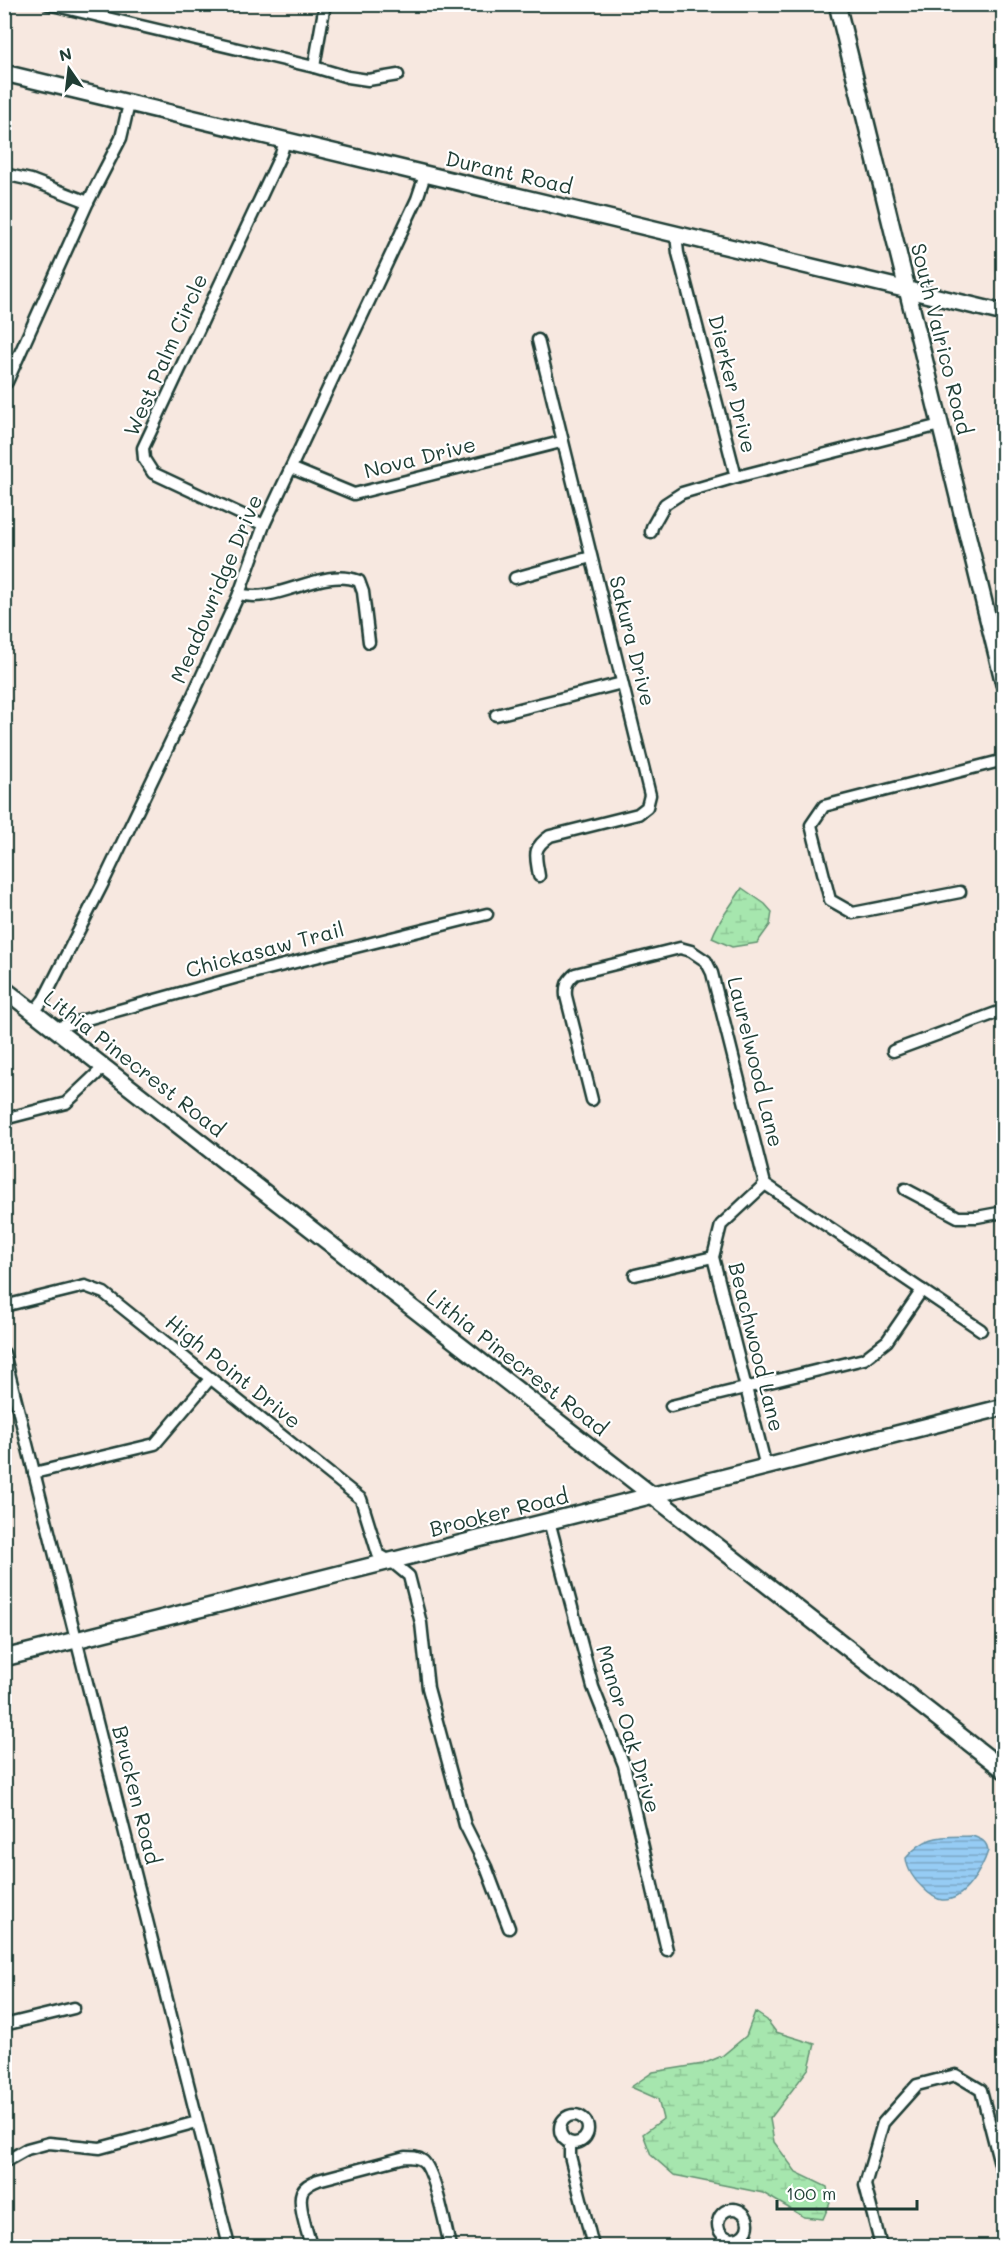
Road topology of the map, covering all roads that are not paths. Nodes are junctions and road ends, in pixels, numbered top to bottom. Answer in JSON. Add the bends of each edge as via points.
{"nodes":[{"id":1,"x":48,"y":4,"type":"edge"},
{"id":2,"x":325,"y":4,"type":"edge"},
{"id":3,"x":837,"y":4,"type":"edge"},
{"id":4,"x":314,"y":67,"type":"junction"},
{"id":5,"x":4,"y":73,"type":"edge"},
{"id":6,"x":398,"y":75,"type":"dead end"},
{"id":7,"x":129,"y":104,"type":"junction"},
{"id":8,"x":285,"y":141,"type":"junction"},
{"id":9,"x":4,"y":174,"type":"edge"},
{"id":10,"x":425,"y":175,"type":"junction"},
{"id":11,"x":88,"y":202,"type":"junction"},
{"id":12,"x":676,"y":234,"type":"junction"},
{"id":13,"x":907,"y":290,"type":"junction"},
{"id":14,"x":1004,"y":313,"type":"edge"},
{"id":15,"x":538,"y":340,"type":"dead end"},
{"id":16,"x":4,"y":382,"type":"edge"},
{"id":17,"x":940,"y":425,"type":"junction"},
{"id":18,"x":561,"y":442,"type":"junction"},
{"id":19,"x":291,"y":468,"type":"junction"},
{"id":20,"x":736,"y":477,"type":"junction"},
{"id":21,"x":264,"y":525,"type":"junction"},
{"id":22,"x":651,"y":532,"type":"dead end"},
{"id":23,"x":591,"y":557,"type":"junction"},
{"id":24,"x":515,"y":578,"type":"dead end"},
{"id":25,"x":239,"y":594,"type":"junction"},
{"id":26,"x":369,"y":642,"type":"dead end"},
{"id":27,"x":622,"y":683,"type":"junction"},
{"id":28,"x":1004,"y":684,"type":"edge"},
{"id":29,"x":496,"y":715,"type":"dead end"},
{"id":30,"x":1004,"y":760,"type":"edge"},
{"id":31,"x":539,"y":876,"type":"dead end"},
{"id":32,"x":960,"y":892,"type":"dead end"},
{"id":33,"x":487,"y":914,"type":"dead end"},
{"id":34,"x":4,"y":989,"type":"edge"},
{"id":35,"x":1004,"y":1010,"type":"edge"},
{"id":36,"x":34,"y":1012,"type":"junction"},
{"id":37,"x":54,"y":1028,"type":"junction"},
{"id":38,"x":893,"y":1051,"type":"dead end"},
{"id":39,"x":104,"y":1067,"type":"junction"},
{"id":40,"x":592,"y":1100,"type":"dead end"},
{"id":41,"x":4,"y":1119,"type":"edge"},
{"id":42,"x":765,"y":1184,"type":"junction"},
{"id":43,"x":905,"y":1189,"type":"dead end"},
{"id":44,"x":1004,"y":1212,"type":"edge"},
{"id":45,"x":713,"y":1257,"type":"junction"},
{"id":46,"x":635,"y":1275,"type":"dead end"},
{"id":47,"x":922,"y":1290,"type":"junction"},
{"id":48,"x":4,"y":1306,"type":"edge"},
{"id":49,"x":981,"y":1330,"type":"dead end"},
{"id":50,"x":4,"y":1353,"type":"edge"},
{"id":51,"x":210,"y":1379,"type":"junction"},
{"id":52,"x":747,"y":1389,"type":"junction"},
{"id":53,"x":671,"y":1406,"type":"dead end"},
{"id":54,"x":1004,"y":1407,"type":"edge"},
{"id":55,"x":766,"y":1467,"type":"junction"},
{"id":56,"x":34,"y":1473,"type":"junction"},
{"id":57,"x":652,"y":1496,"type":"junction"},
{"id":58,"x":549,"y":1521,"type":"junction"},
{"id":59,"x":392,"y":1562,"type":"junction"},
{"id":60,"x":78,"y":1640,"type":"junction"},
{"id":61,"x":4,"y":1658,"type":"edge"},
{"id":62,"x":1004,"y":1770,"type":"edge"},
{"id":63,"x":509,"y":1928,"type":"dead end"},
{"id":64,"x":667,"y":1950,"type":"dead end"},
{"id":65,"x":74,"y":2008,"type":"dead end"},
{"id":66,"x":4,"y":2025,"type":"edge"},
{"id":67,"x":197,"y":2122,"type":"junction"},
{"id":68,"x":570,"y":2143,"type":"dead end"},
{"id":69,"x":4,"y":2162,"type":"edge"},
{"id":70,"x":1004,"y":2179,"type":"edge"},
{"id":71,"x":229,"y":2247,"type":"edge"},
{"id":72,"x":311,"y":2247,"type":"edge"},
{"id":73,"x":450,"y":2247,"type":"edge"},
{"id":74,"x":593,"y":2247,"type":"edge"},
{"id":75,"x":881,"y":2247,"type":"edge"}],
"edges":[{"from":1,"to":4,"type":"street"},
{"from":2,"to":4,"type":"street"},
{"from":3,"to":13,"type":"street","name":"South Valrico Road"},
{"from":4,"to":6,"type":"street","via":[[368,80]]},
{"from":5,"to":7,"type":"street","name":"Durant Road"},
{"from":7,"to":8,"type":"street","name":"Durant Road"},
{"from":7,"to":11,"type":"street","via":[[121,138]]},
{"from":8,"to":10,"type":"street","name":"Durant Road"},
{"from":8,"to":21,"type":"street","name":"West Palm Circle","via":[[143,448],[146,465],[153,473]]},
{"from":9,"to":11,"type":"street"},
{"from":10,"to":12,"type":"street","name":"Durant Road"},
{"from":10,"to":19,"type":"street","name":"Meadowridge Drive"},
{"from":11,"to":16,"type":"street"},
{"from":12,"to":13,"type":"street","name":"Durant Road"},
{"from":12,"to":20,"type":"street","name":"Dierker Drive"},
{"from":13,"to":14,"type":"street","name":"Durant Road"},
{"from":13,"to":17,"type":"street","name":"South Valrico Road"},
{"from":15,"to":18,"type":"street","name":"Sakura Drive"},
{"from":17,"to":20,"type":"street","name":"Dierker Drive"},
{"from":17,"to":28,"type":"street","name":"South Valrico Road"},
{"from":18,"to":19,"type":"street","name":"Nova Drive","via":[[354,494]]},
{"from":18,"to":23,"type":"street","name":"Sakura Drive"},
{"from":19,"to":21,"type":"street","name":"Meadowridge Drive"},
{"from":20,"to":22,"type":"street","via":[[682,493],[665,504]]},
{"from":21,"to":25,"type":"street","name":"Meadowridge Drive"},
{"from":23,"to":24,"type":"street"},
{"from":23,"to":27,"type":"street","name":"Sakura Drive"},
{"from":25,"to":26,"type":"street","via":[[254,597],[349,577],[359,581],[363,592]]},
{"from":25,"to":36,"type":"street","name":"Meadowridge Drive","via":[[102,885]]},
{"from":27,"to":29,"type":"street"},
{"from":27,"to":31,"type":"street","name":"Sakura Drive","via":[[650,795],[647,807],[638,814],[550,836],[539,844],[536,853]]},
{"from":30,"to":32,"type":"street","via":[[824,806],[811,825],[830,900],[853,913]]},
{"from":33,"to":37,"type":"street","name":"Chickasaw Trail"},
{"from":34,"to":36,"type":"street","name":"Lithia Pinecrest Road"},
{"from":35,"to":38,"type":"street"},
{"from":36,"to":37,"type":"street","name":"Lithia Pinecrest Road"},
{"from":37,"to":39,"type":"street","name":"Lithia Pinecrest Road"},
{"from":39,"to":41,"type":"street","via":[[66,1103]]},
{"from":39,"to":57,"type":"street","name":"Lithia Pinecrest Road"},
{"from":40,"to":42,"type":"street","name":"Laurelwood Lane","via":[[566,996],[569,979],[680,948],[691,951],[706,961],[712,973]]},
{"from":42,"to":45,"type":"street","name":"Beachwood Lane","via":[[721,1225]]},
{"from":42,"to":47,"type":"street"},
{"from":43,"to":44,"type":"street","via":[[958,1217]]},
{"from":45,"to":46,"type":"street"},
{"from":45,"to":52,"type":"street","name":"Beachwood Lane"},
{"from":47,"to":49,"type":"street"},
{"from":47,"to":52,"type":"street","via":[[887,1341],[864,1359]]},
{"from":48,"to":51,"type":"street","name":"High Point Drive","via":[[85,1286],[104,1293]]},
{"from":50,"to":56,"type":"street","name":"Brucken Road"},
{"from":51,"to":56,"type":"street","via":[[155,1444]]},
{"from":51,"to":59,"type":"street","name":"High Point Drive","via":[[361,1499],[378,1554]]},
{"from":52,"to":53,"type":"street"},
{"from":52,"to":55,"type":"street","name":"Beachwood Lane"},
{"from":54,"to":55,"type":"street","name":"Brooker Road"},
{"from":55,"to":57,"type":"street","name":"Brooker Road"},
{"from":56,"to":60,"type":"street","name":"Brucken Road"},
{"from":57,"to":58,"type":"street","name":"Brooker Road"},
{"from":57,"to":62,"type":"street","name":"Lithia Pinecrest Road"},
{"from":58,"to":59,"type":"street","name":"Brooker Road"},
{"from":58,"to":64,"type":"street","name":"Manor Oak Drive","via":[[593,1687],[624,1765]]},
{"from":59,"to":60,"type":"street","name":"Brooker Road"},
{"from":59,"to":63,"type":"street","name":"High Point Drive","via":[[409,1576],[421,1623],[428,1688],[465,1825],[486,1866]]},
{"from":60,"to":61,"type":"street","name":"Brooker Road"},
{"from":60,"to":67,"type":"street","name":"Brucken Road"},
{"from":65,"to":66,"type":"street"},
{"from":67,"to":69,"type":"street","via":[[100,2148],[49,2144],[27,2149]]},
{"from":67,"to":71,"type":"street","name":"Brucken Road"},
{"from":68,"to":74,"type":"street"},
{"from":70,"to":75,"type":"street","via":[[981,2090],[957,2075],[917,2085],[883,2123],[866,2185]]},
{"from":72,"to":73,"type":"street","via":[[301,2200],[308,2185],[405,2157],[415,2157],[428,2166]]}]}
